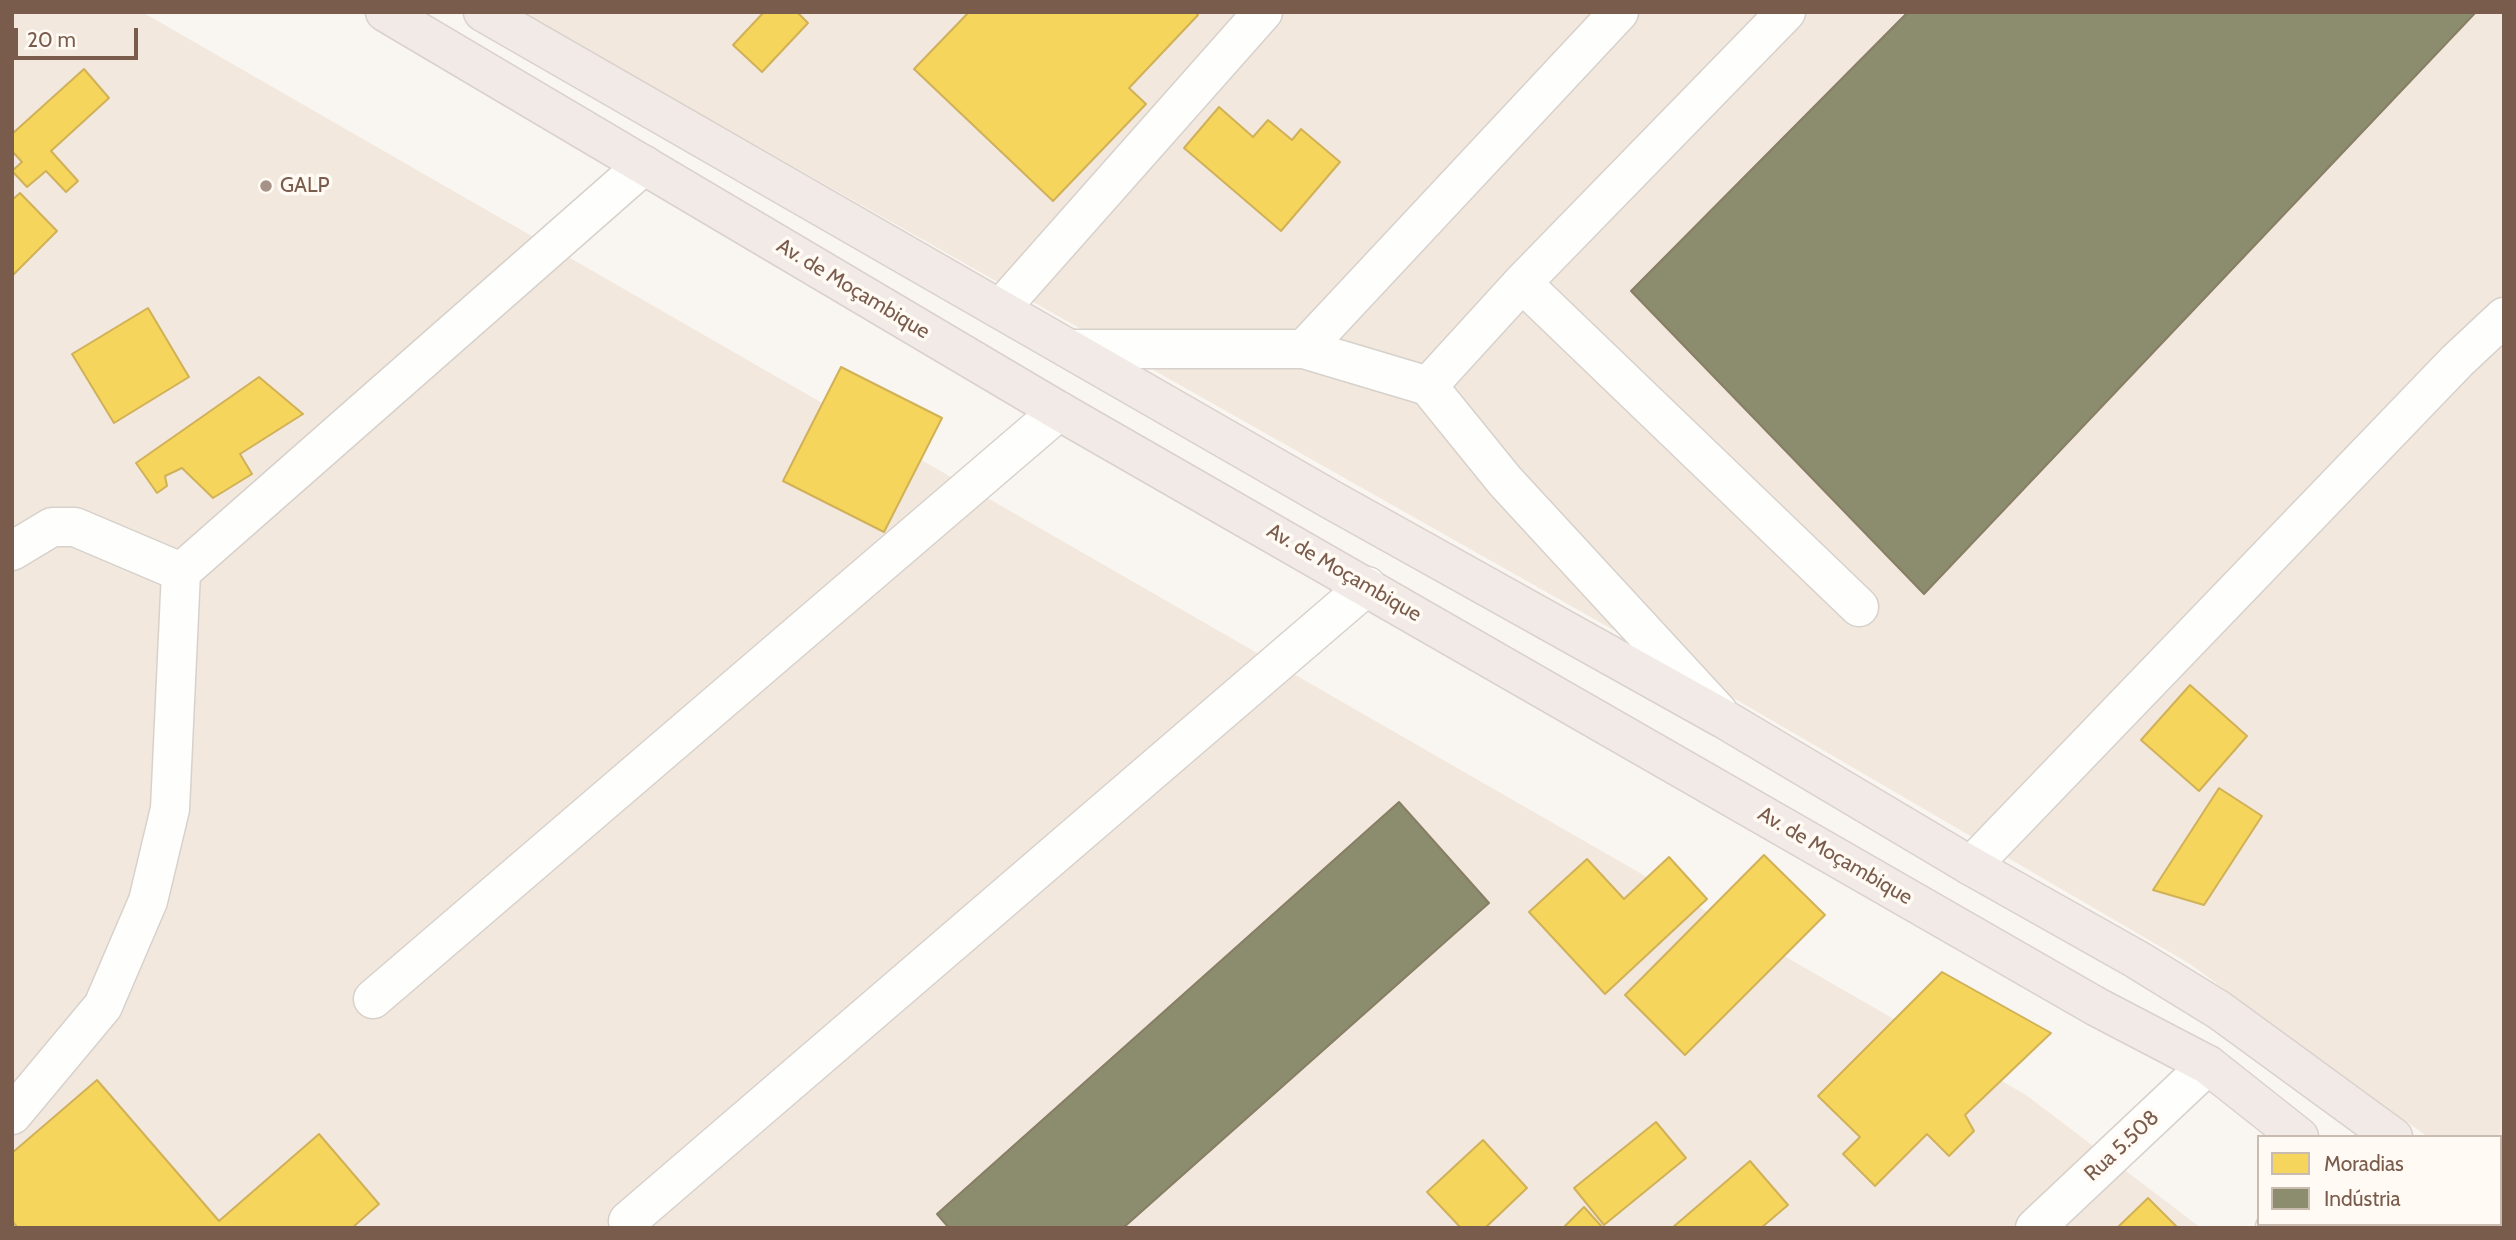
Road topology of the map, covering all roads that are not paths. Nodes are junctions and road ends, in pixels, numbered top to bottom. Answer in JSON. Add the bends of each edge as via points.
{"nodes":[{"id":1,"x":385,"y":12,"type":"edge"},
{"id":2,"x":483,"y":12,"type":"edge"},
{"id":3,"x":1263,"y":12,"type":"edge"},
{"id":4,"x":1619,"y":12,"type":"edge"},
{"id":5,"x":1786,"y":12,"type":"edge"},
{"id":6,"x":644,"y":165,"type":"junction"},
{"id":7,"x":1522,"y":282,"type":"junction"},
{"id":8,"x":1000,"y":309,"type":"junction"},
{"id":9,"x":2504,"y":317,"type":"edge"},
{"id":10,"x":1072,"y":349,"type":"junction"},
{"id":11,"x":1304,"y":349,"type":"junction"},
{"id":12,"x":1428,"y":386,"type":"junction"},
{"id":13,"x":1059,"y":411,"type":"junction"},
{"id":14,"x":12,"y":551,"type":"edge"},
{"id":15,"x":181,"y":572,"type":"junction"},
{"id":16,"x":1367,"y":586,"type":"junction"},
{"id":17,"x":1859,"y":607,"type":"dead end"},
{"id":18,"x":1724,"y":719,"type":"junction"},
{"id":19,"x":1971,"y":866,"type":"junction"},
{"id":20,"x":373,"y":999,"type":"dead end"},
{"id":21,"x":2208,"y":1065,"type":"junction"},
{"id":22,"x":12,"y":1115,"type":"edge"},
{"id":23,"x":2296,"y":1135,"type":"edge"},
{"id":24,"x":2390,"y":1135,"type":"edge"},
{"id":25,"x":628,"y":1221,"type":"dead end"},
{"id":26,"x":2035,"y":1228,"type":"edge"}],
"edges":[{"from":1,"to":6,"type":"highway","name":"Av. de Moçambique"},
{"from":2,"to":8,"type":"highway"},
{"from":3,"to":8,"type":"street"},
{"from":4,"to":11,"type":"street"},
{"from":5,"to":7,"type":"street"},
{"from":6,"to":13,"type":"highway","name":"Av. de Moçambique"},
{"from":6,"to":15,"type":"street"},
{"from":7,"to":12,"type":"street"},
{"from":7,"to":17,"type":"street"},
{"from":8,"to":10,"type":"highway"},
{"from":9,"to":19,"type":"street"},
{"from":10,"to":11,"type":"street"},
{"from":10,"to":18,"type":"highway"},
{"from":11,"to":12,"type":"street"},
{"from":12,"to":18,"type":"street","via":[[1505,481]]},
{"from":13,"to":16,"type":"highway","name":"Av. de Moçambique"},
{"from":13,"to":20,"type":"street"},
{"from":14,"to":15,"type":"street","via":[[52,527],[75,527]]},
{"from":15,"to":22,"type":"street","via":[[170,809],[148,901],[103,1006]]},
{"from":16,"to":21,"type":"highway","name":"Av. de Moçambique","via":[[2097,1007]]},
{"from":16,"to":25,"type":"street"},
{"from":18,"to":19,"type":"highway"},
{"from":19,"to":24,"type":"highway","via":[[2219,1010]]},
{"from":21,"to":23,"type":"highway","name":"Av. de Moçambique"},
{"from":21,"to":26,"type":"street","name":"Rua 5.508"}]}
